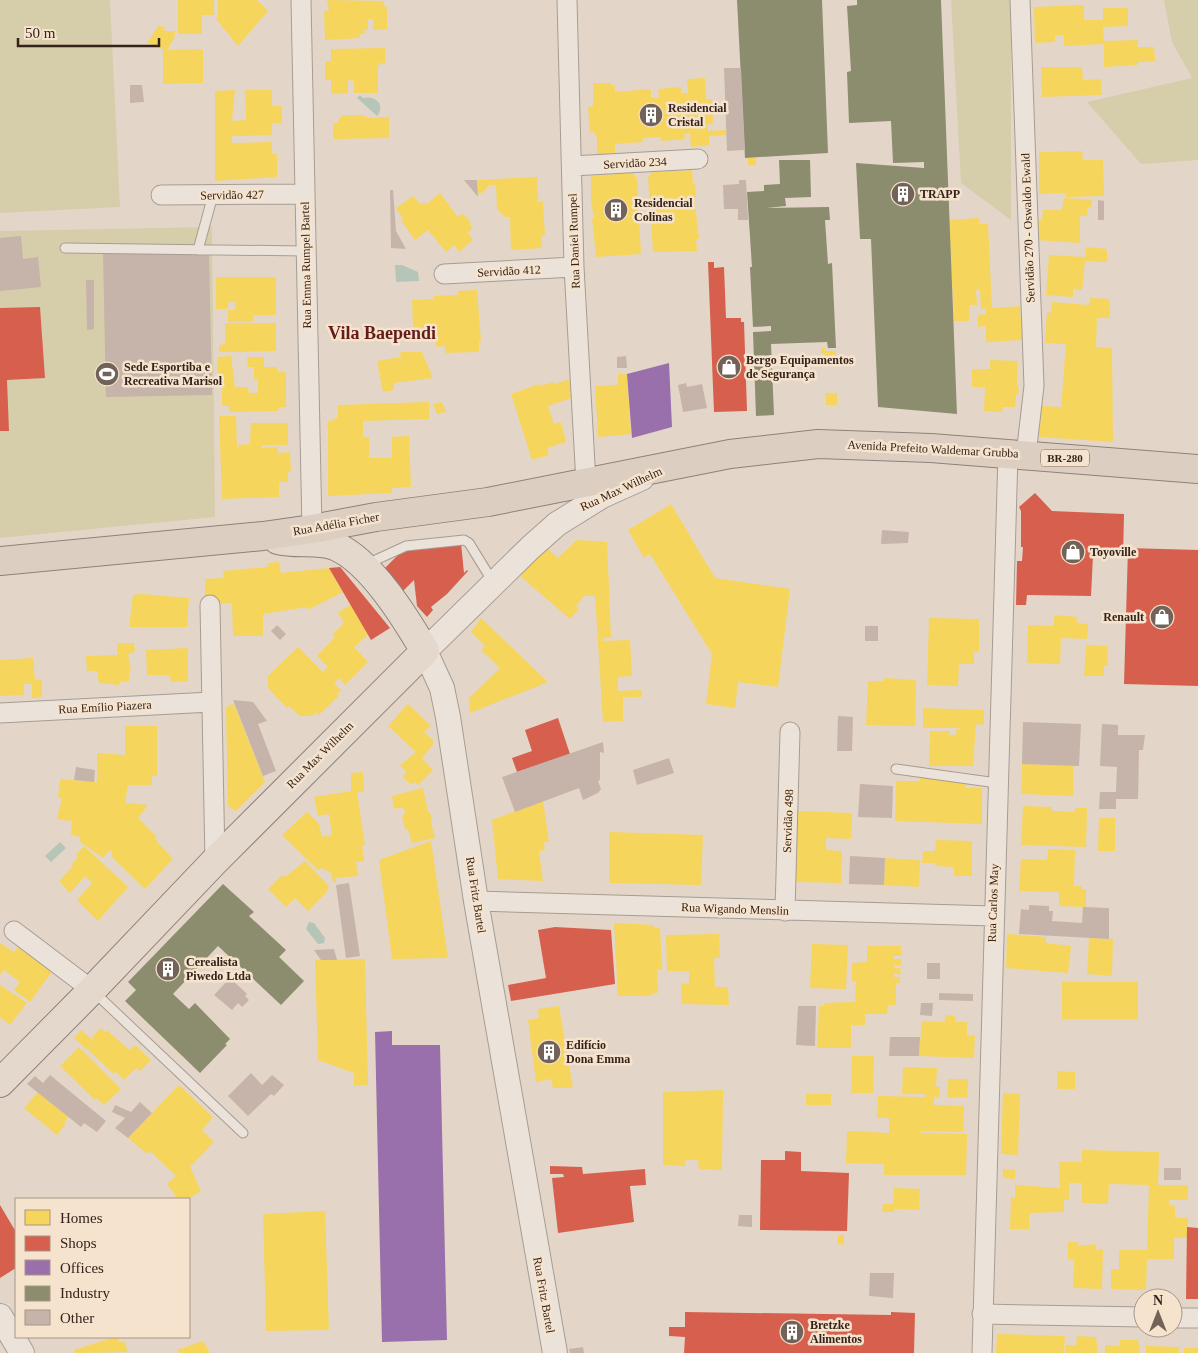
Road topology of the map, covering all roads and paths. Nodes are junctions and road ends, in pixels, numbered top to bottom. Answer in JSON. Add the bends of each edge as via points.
{"nodes":[{"id":1,"x":301,"y":0,"type":"edge"},
{"id":2,"x":567,"y":0,"type":"edge"},
{"id":3,"x":1020,"y":0,"type":"edge"},
{"id":4,"x":698,"y":159,"type":"dead end"},
{"id":5,"x":572,"y":166,"type":"junction"},
{"id":6,"x":304,"y":194,"type":"junction"},
{"id":7,"x":161,"y":195,"type":"dead end"},
{"id":8,"x":213,"y":195,"type":"junction"},
{"id":9,"x":65,"y":248,"type":"dead end"},
{"id":10,"x":198,"y":250,"type":"junction"},
{"id":11,"x":306,"y":251,"type":"junction"},
{"id":12,"x":574,"y":267,"type":"junction"},
{"id":13,"x":444,"y":274,"type":"dead end"},
{"id":14,"x":1017,"y":454,"type":"junction"},
{"id":15,"x":669,"y":466,"type":"junction"},
{"id":16,"x":1198,"y":469,"type":"edge"},
{"id":17,"x":586,"y":483,"type":"junction"},
{"id":18,"x":312,"y":529,"type":"junction"},
{"id":19,"x":262,"y":536,"type":"junction"},
{"id":20,"x":0,"y":561,"type":"edge"},
{"id":21,"x":363,"y":566,"type":"junction"},
{"id":22,"x":494,"y":583,"type":"junction"},
{"id":23,"x":210,"y":605,"type":"dead end"},
{"id":24,"x":425,"y":651,"type":"junction"},
{"id":25,"x":211,"y":702,"type":"junction"},
{"id":26,"x":0,"y":713,"type":"edge"},
{"id":27,"x":790,"y":732,"type":"dead end"},
{"id":28,"x":896,"y":769,"type":"dead end"},
{"id":29,"x":997,"y":783,"type":"junction"},
{"id":30,"x":215,"y":860,"type":"junction"},
{"id":31,"x":476,"y":900,"type":"junction"},
{"id":32,"x":785,"y":910,"type":"junction"},
{"id":33,"x":993,"y":916,"type":"junction"},
{"id":34,"x":14,"y":930,"type":"dead end"},
{"id":35,"x":92,"y":990,"type":"junction"},
{"id":36,"x":0,"y":1083,"type":"edge"},
{"id":37,"x":242,"y":1133,"type":"dead end"},
{"id":38,"x":982,"y":1314,"type":"junction"},
{"id":39,"x":0,"y":1316,"type":"edge"},
{"id":40,"x":1133,"y":1317,"type":"edge"},
{"id":41,"x":1183,"y":1318,"type":"edge"},
{"id":42,"x":1198,"y":1318,"type":"edge"},
{"id":43,"x":22,"y":1353,"type":"edge"},
{"id":44,"x":554,"y":1353,"type":"edge"},
{"id":45,"x":982,"y":1353,"type":"edge"}],
"edges":[{"from":1,"to":6,"type":"street","name":"Rua Emma Rumpel Bartel"},
{"from":2,"to":5,"type":"street","name":"Rua Daniel Rumpel"},
{"from":3,"to":14,"type":"street","name":"Servidão 270 - Oswaldo Ewald","via":[[1034,386]]},
{"from":4,"to":5,"type":"street","name":"Servidão 234"},
{"from":5,"to":12,"type":"street","name":"Rua Daniel Rumpel"},
{"from":6,"to":8,"type":"street","name":"Servidão 427"},
{"from":6,"to":11,"type":"street","name":"Rua Emma Rumpel Bartel"},
{"from":7,"to":8,"type":"street","name":"Servidão 427"},
{"from":8,"to":10,"type":"lane"},
{"from":9,"to":10,"type":"lane"},
{"from":10,"to":11,"type":"lane"},
{"from":11,"to":18,"type":"street","name":"Rua Emma Rumpel Bartel"},
{"from":12,"to":13,"type":"street","name":"Servidão 412"},
{"from":12,"to":17,"type":"street","name":"Rua Daniel Rumpel"},
{"from":14,"to":15,"type":"highway","name":"Avenida Prefeito Waldemar Grubba","number":"BR-280","via":[[818,444]]},
{"from":14,"to":16,"type":"highway","name":"Avenida Prefeito Waldemar Grubba","number":"BR-280"},
{"from":14,"to":29,"type":"street","name":"Rua Carlos May"},
{"from":15,"to":17,"type":"highway","name":"Rua Adélia Ficher"},
{"from":15,"to":22,"type":"street","name":"Rua Max Wilhelm","via":[[577,510],[530,548]]},
{"from":17,"to":18,"type":"highway","name":"Rua Adélia Ficher","via":[[488,502]]},
{"from":18,"to":19,"type":"highway","name":"Rua Adélia Ficher"},
{"from":19,"to":20,"type":"highway","name":"Rua Adélia Ficher"},
{"from":19,"to":21,"type":"main road","name":"Rua Fritz Bartel","via":[[285,542],[334,546]]},
{"from":21,"to":22,"type":"lane","via":[[406,546],[464,540]]},
{"from":21,"to":24,"type":"main road","name":"Rua Fritz Bartel"},
{"from":22,"to":24,"type":"street","name":"Rua Max Wilhelm"},
{"from":23,"to":25,"type":"street"},
{"from":24,"to":30,"type":"main road","name":"Rua Max Wilhelm"},
{"from":24,"to":31,"type":"street","name":"Rua Fritz Bartel","via":[[442,688],[448,717]]},
{"from":25,"to":26,"type":"street","name":"Rua Emílio Piazera"},
{"from":25,"to":30,"type":"street"},
{"from":27,"to":32,"type":"street","name":"Servidão 498"},
{"from":28,"to":29,"type":"lane"},
{"from":29,"to":33,"type":"street","name":"Rua Carlos May"},
{"from":30,"to":35,"type":"main road","name":"Rua Max Wilhelm"},
{"from":31,"to":32,"type":"street","name":"Rua Wigando Menslin"},
{"from":31,"to":44,"type":"street","name":"Rua Fritz Bartel"},
{"from":32,"to":33,"type":"street","name":"Rua Wigando Menslin"},
{"from":33,"to":38,"type":"street","name":"Rua Carlos May"},
{"from":34,"to":35,"type":"street"},
{"from":35,"to":36,"type":"main road","name":"Rua Max Wilhelm"},
{"from":35,"to":37,"type":"lane"},
{"from":38,"to":40,"type":"street"},
{"from":38,"to":45,"type":"street","name":"Rua Carlos May"},
{"from":39,"to":43,"type":"street"},
{"from":41,"to":42,"type":"street"}]}
